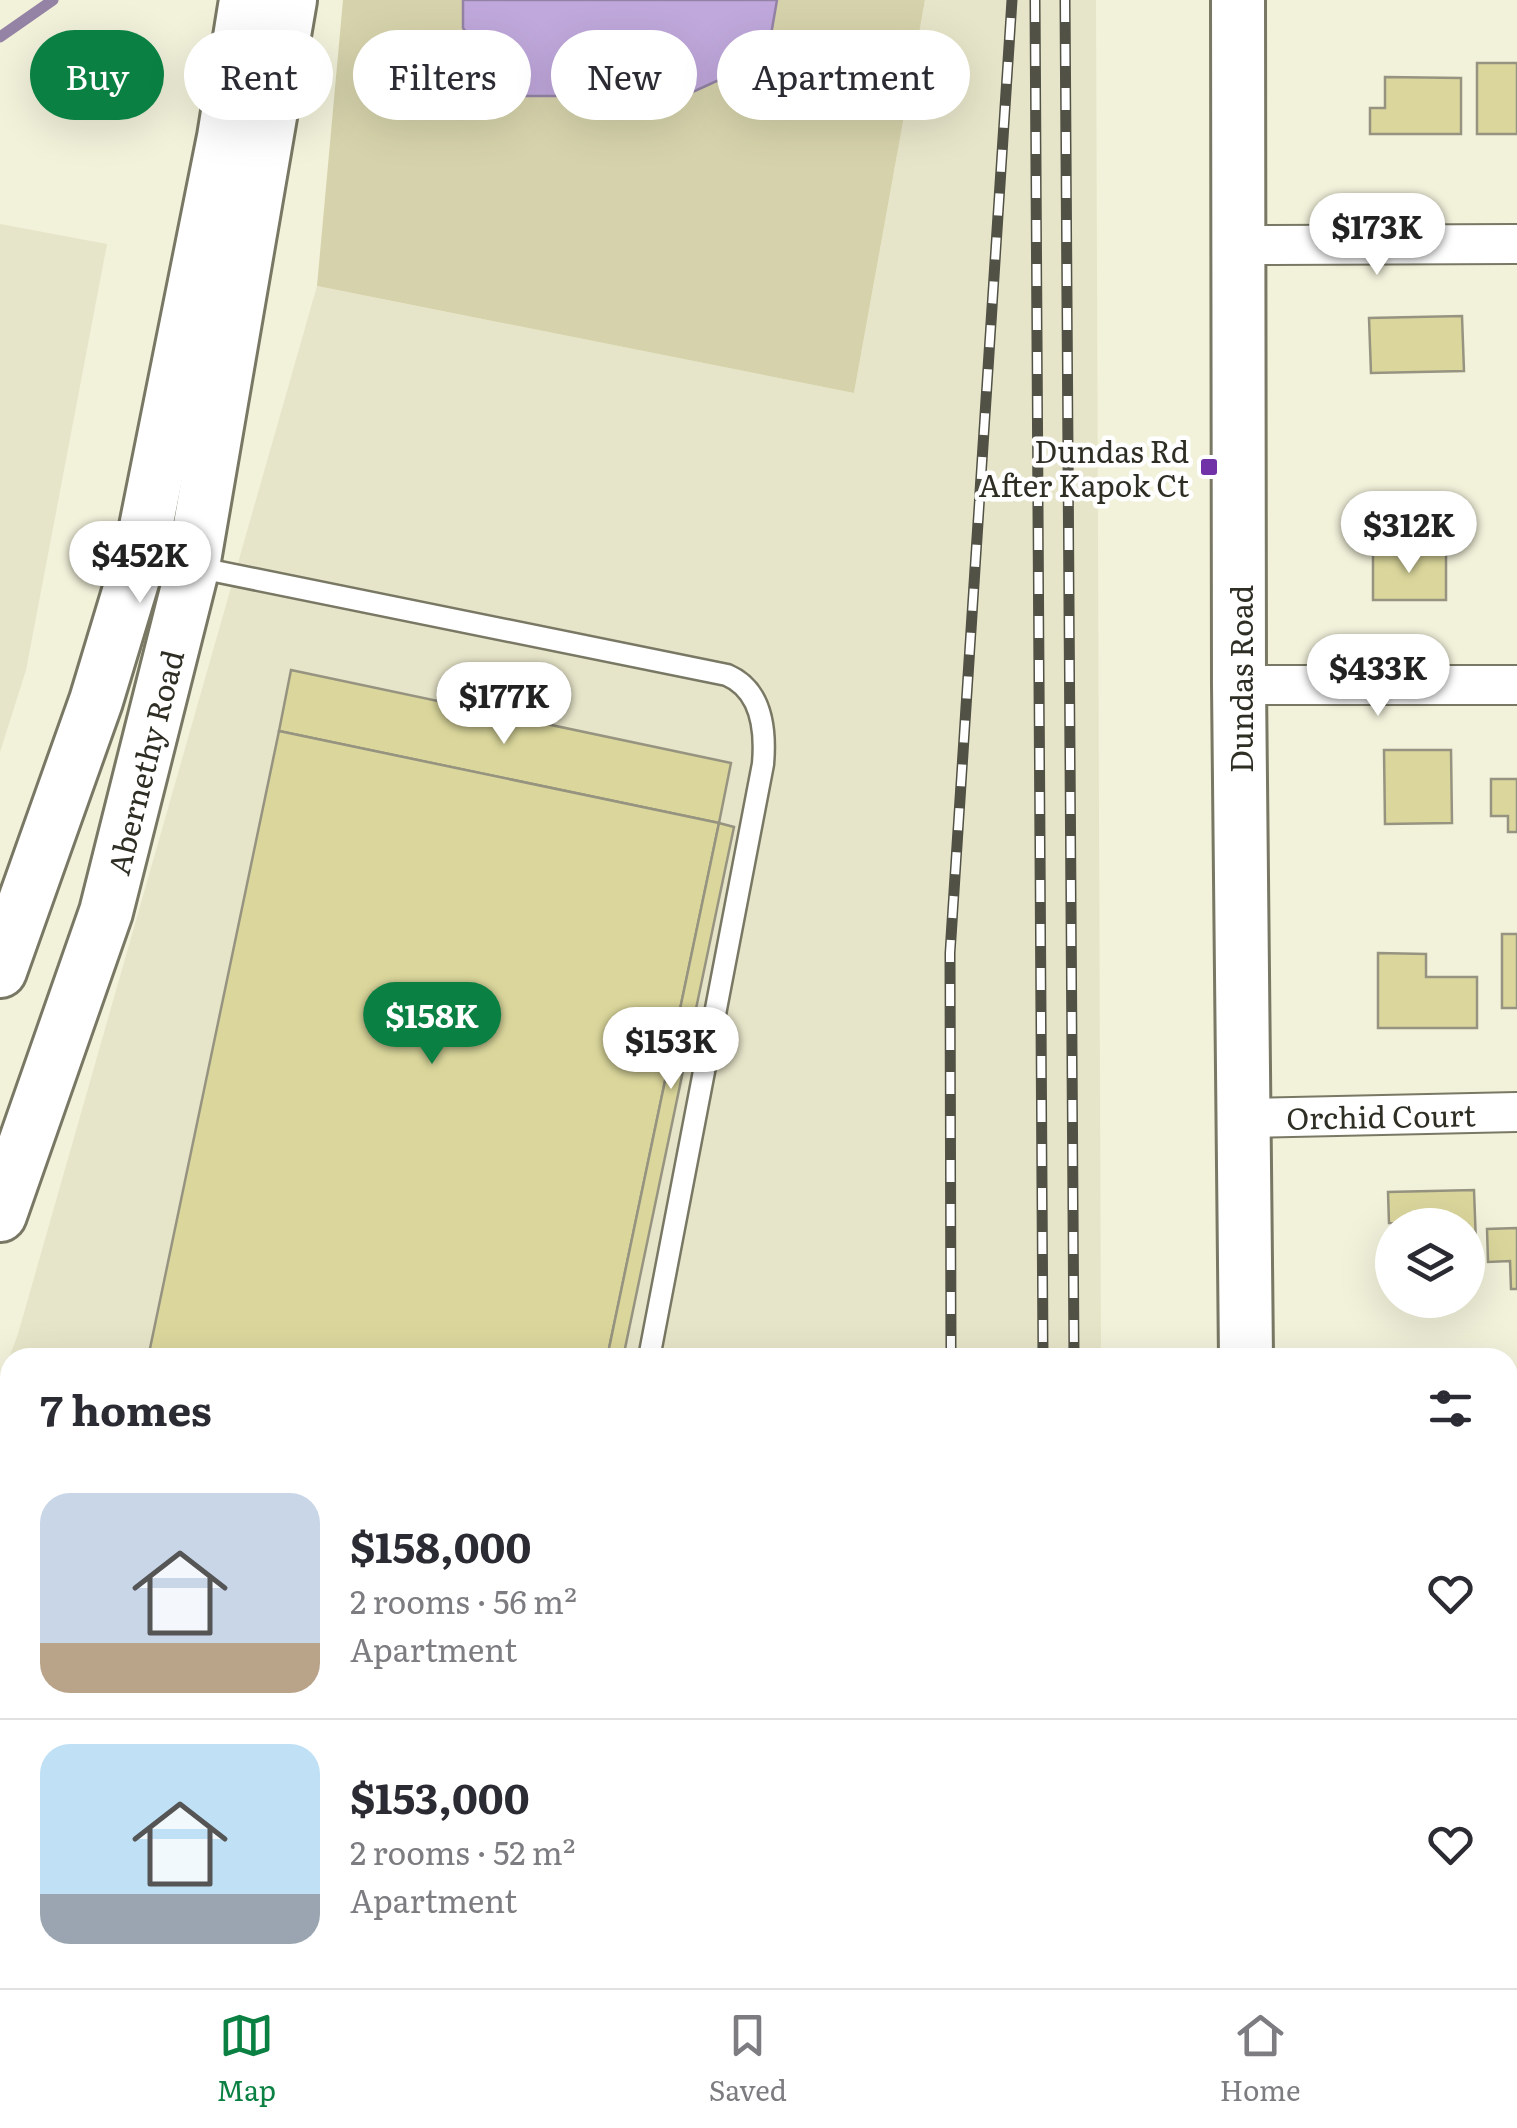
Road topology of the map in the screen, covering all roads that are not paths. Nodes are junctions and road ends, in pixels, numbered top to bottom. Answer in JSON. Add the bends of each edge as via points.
{"nodes":[{"id":1,"x":246,"y":0,"type":"edge"},
{"id":2,"x":290,"y":0,"type":"edge"},
{"id":3,"x":1238,"y":0,"type":"edge"},
{"id":4,"x":1239,"y":244,"type":"junction"},
{"id":5,"x":1515,"y":244,"type":"edge"},
{"id":6,"x":193,"y":566,"type":"junction"},
{"id":7,"x":1239,"y":685,"type":"junction"},
{"id":8,"x":1517,"y":685,"type":"edge"},
{"id":9,"x":0,"y":970,"type":"edge"},
{"id":10,"x":1517,"y":1112,"type":"edge"},
{"id":11,"x":1245,"y":1118,"type":"junction"},
{"id":12,"x":0,"y":1216,"type":"edge"},
{"id":13,"x":650,"y":1348,"type":"edge"},
{"id":14,"x":1246,"y":1348,"type":"edge"}],
"edges":[{"from":1,"to":9,"type":"main road","name":"Abernethy Road","via":[[141,552]]},
{"from":2,"to":6,"type":"main road","name":"Abernethy Road"},
{"from":3,"to":4,"type":"main road","name":"Dundas Road"},
{"from":4,"to":5,"type":"street"},
{"from":4,"to":7,"type":"main road","name":"Dundas Road"},
{"from":6,"to":12,"type":"main road","name":"Abernethy Road","via":[[106,912]]},
{"from":6,"to":13,"type":"lane","via":[[727,676],[752,694],[765,740],[763,764]]},
{"from":7,"to":8,"type":"street"},
{"from":7,"to":11,"type":"main road","name":"Dundas Road"},
{"from":10,"to":11,"type":"street","name":"Orchid Court"},
{"from":11,"to":14,"type":"main road","name":"Dundas Road"}]}
